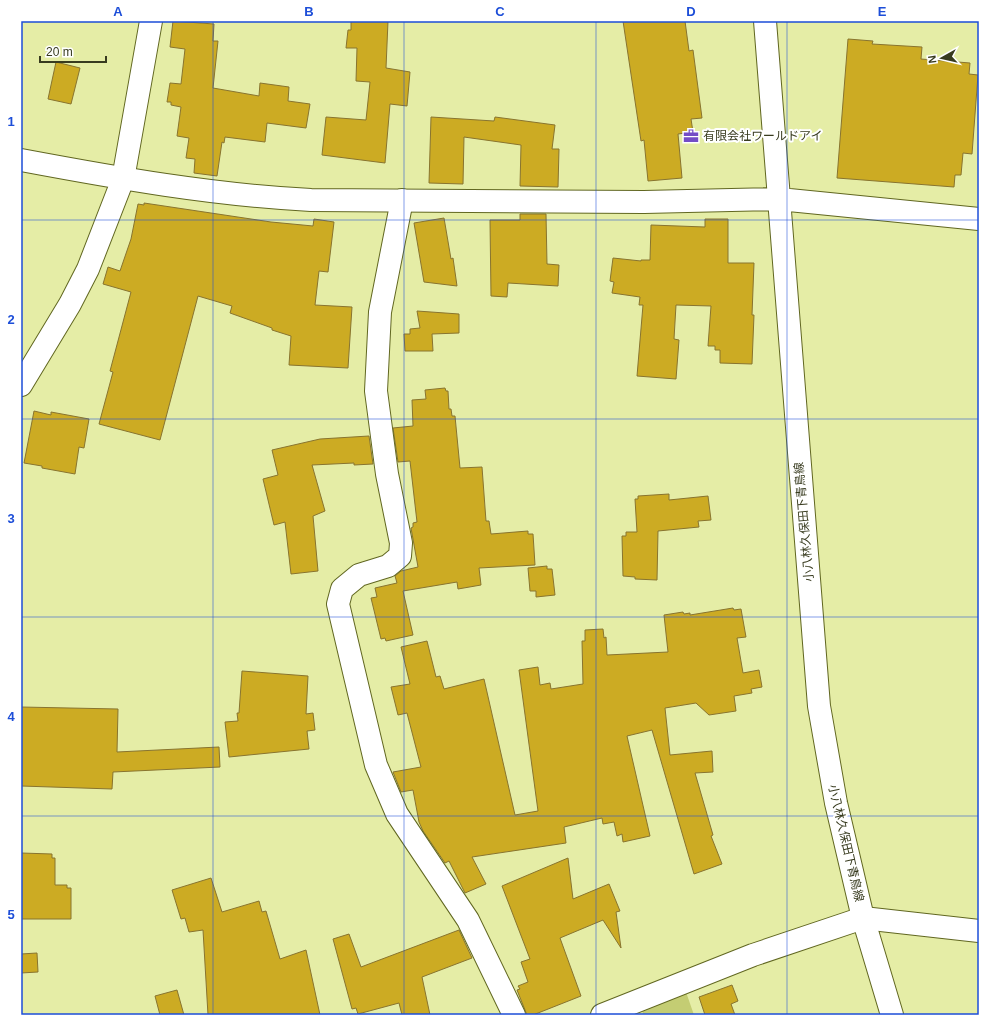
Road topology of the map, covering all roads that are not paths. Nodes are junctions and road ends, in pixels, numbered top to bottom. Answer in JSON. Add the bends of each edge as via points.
{"nodes":[{"id":1,"x":151,"y":21,"type":"edge"},
{"id":2,"x":765,"y":21,"type":"edge"},
{"id":3,"x":21,"y":160,"type":"edge"},
{"id":4,"x":123,"y":179,"type":"junction"},
{"id":5,"x":779,"y":199,"type":"junction"},
{"id":6,"x":402,"y":200,"type":"junction"},
{"id":7,"x":979,"y":219,"type":"edge"},
{"id":8,"x":21,"y":385,"type":"edge"},
{"id":9,"x":863,"y":918,"type":"junction"},
{"id":10,"x":979,"y":931,"type":"edge"},
{"id":11,"x":514,"y":1015,"type":"edge"},
{"id":12,"x":602,"y":1015,"type":"edge"},
{"id":13,"x":892,"y":1015,"type":"edge"}],
"edges":[{"from":1,"to":4,"type":"street"},
{"from":2,"to":5,"type":"street","name":"小八林久保田下青鳥線"},
{"from":3,"to":4,"type":"street"},
{"from":4,"to":6,"type":"street","via":[[258,197]]},
{"from":4,"to":8,"type":"street","via":[[88,270]]},
{"from":5,"to":6,"type":"street","via":[[644,202]]},
{"from":5,"to":7,"type":"street"},
{"from":5,"to":9,"type":"street","name":"小八林久保田下青鳥線","via":[[819,706],[836,803]]},
{"from":6,"to":11,"type":"street","via":[[380,312],[376,391],[387,474],[401,543],[400,556],[388,566],[359,575],[342,589],[338,604],[376,765],[394,807],[468,920]]},
{"from":9,"to":10,"type":"street"},
{"from":9,"to":12,"type":"street","via":[[753,955]]},
{"from":9,"to":13,"type":"street","name":"小八林久保田下青鳥線"}]}
